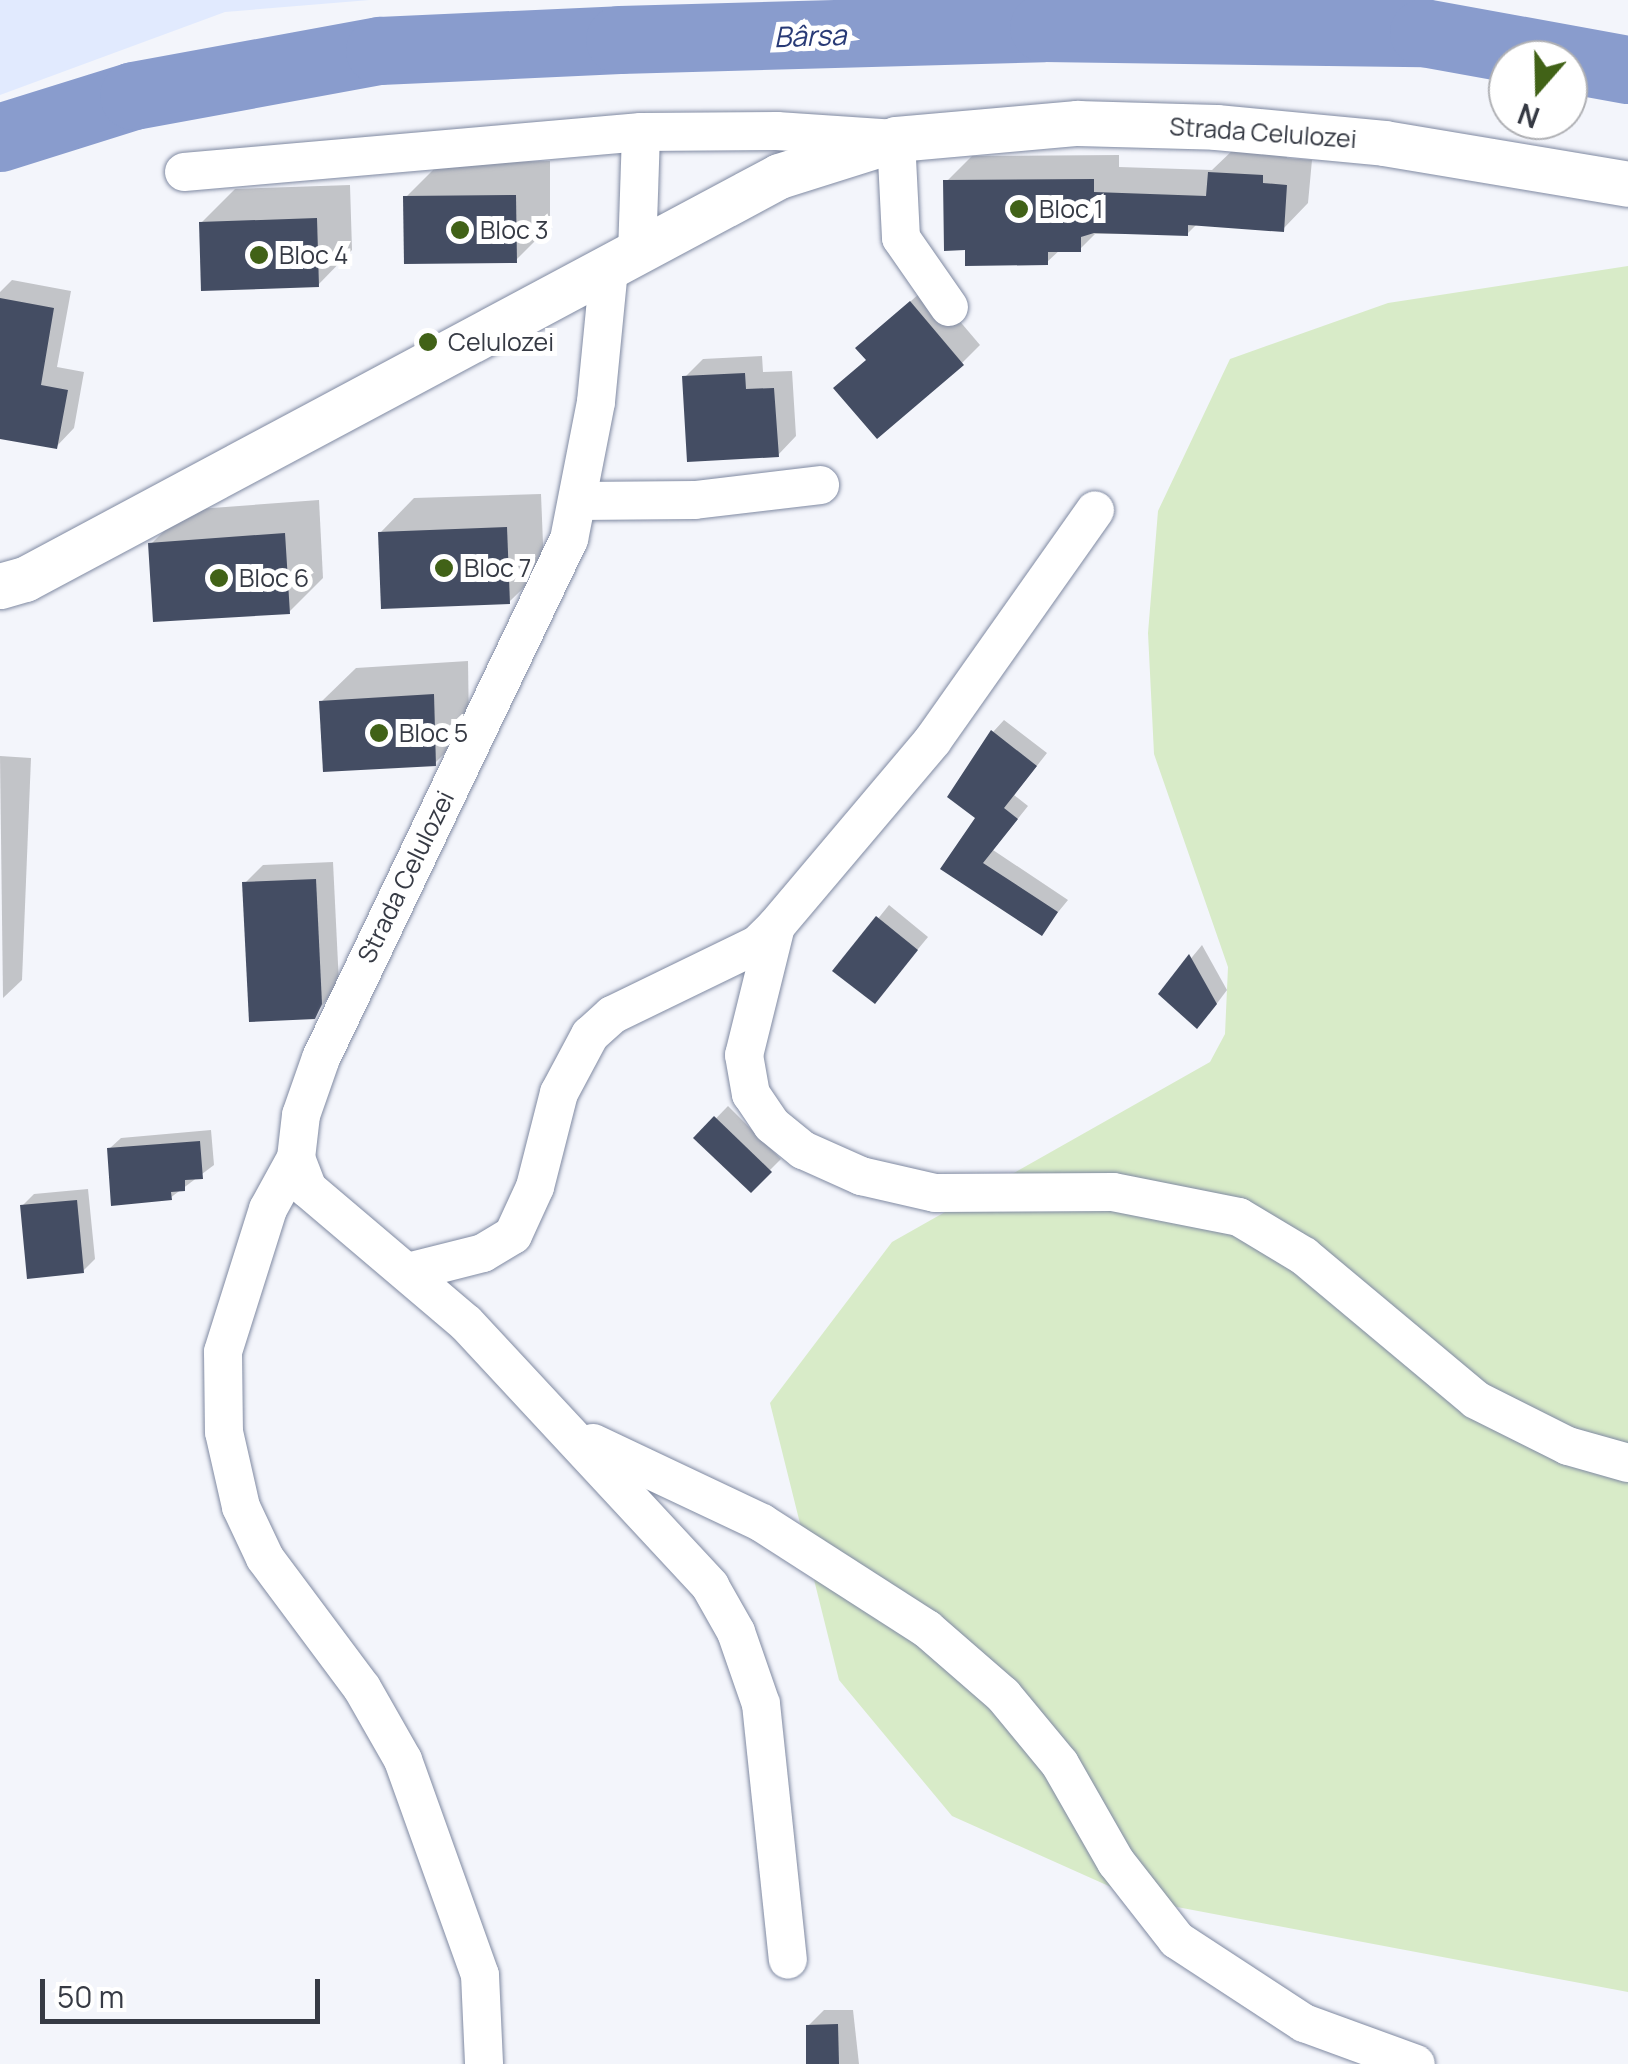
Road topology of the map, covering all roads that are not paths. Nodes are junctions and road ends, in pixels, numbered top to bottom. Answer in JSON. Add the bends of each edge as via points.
{"nodes":[{"id":1,"x":641,"y":132,"type":"junction"},
{"id":2,"x":896,"y":139,"type":"junction"},
{"id":3,"x":184,"y":172,"type":"dead end"},
{"id":4,"x":1628,"y":184,"type":"edge"},
{"id":5,"x":623,"y":262,"type":"junction"},
{"id":6,"x":949,"y":307,"type":"dead end"},
{"id":7,"x":820,"y":485,"type":"dead end"},
{"id":8,"x":579,"y":501,"type":"junction"},
{"id":9,"x":1095,"y":510,"type":"dead end"},
{"id":10,"x":0,"y":586,"type":"edge"},
{"id":11,"x":776,"y":926,"type":"junction"},
{"id":12,"x":296,"y":1158,"type":"junction"},
{"id":13,"x":412,"y":1271,"type":"junction"},
{"id":14,"x":574,"y":1434,"type":"junction"},
{"id":15,"x":1628,"y":1463,"type":"edge"},
{"id":16,"x":788,"y":1960,"type":"dead end"},
{"id":17,"x":484,"y":2064,"type":"edge"},
{"id":18,"x":1416,"y":2064,"type":"edge"}],
"edges":[{"from":1,"to":2,"type":"street","name":"Strada Celulozei","via":[[777,130]]},
{"from":1,"to":3,"type":"street","name":"Strada Celulozei"},
{"from":1,"to":5,"type":"street","name":"Strada Celulozei"},
{"from":2,"to":4,"type":"street","name":"Strada Celulozei","via":[[1077,124],[1216,126],[1384,143]]},
{"from":2,"to":5,"type":"street","name":"Strada Celulozei","via":[[779,176]]},
{"from":2,"to":6,"type":"street","via":[[900,238]]},
{"from":5,"to":8,"type":"street","name":"Strada Celulozei"},
{"from":5,"to":10,"type":"street","name":"Strada Celulozei"},
{"from":7,"to":8,"type":"street","via":[[696,500]]},
{"from":8,"to":12,"type":"street","name":"Strada Celulozei","via":[[551,587],[436,810],[321,1058],[301,1115]]},
{"from":9,"to":11,"type":"street","via":[[933,740]]},
{"from":11,"to":13,"type":"street","via":[[758,944],[612,1016],[590,1035],[560,1093],[535,1187],[513,1235],[484,1253]]},
{"from":11,"to":15,"type":"street","via":[[744,1054],[751,1094],[772,1125],[803,1150],[861,1176],[935,1193],[1112,1192],[1239,1217],[1304,1256],[1476,1400],[1568,1446]]},
{"from":12,"to":13,"type":"street","via":[[308,1189]]},
{"from":12,"to":17,"type":"street","via":[[268,1208],[223,1352],[224,1432],[241,1507],[265,1558],[362,1688],[403,1760],[480,1974]]},
{"from":13,"to":14,"type":"street"},
{"from":14,"to":16,"type":"street","via":[[710,1586],[736,1632],[761,1704]]},
{"from":14,"to":18,"type":"street","via":[[762,1523],[926,1629],[1003,1695],[1060,1764],[1116,1862],[1177,1940],[1304,2023]]}]}
